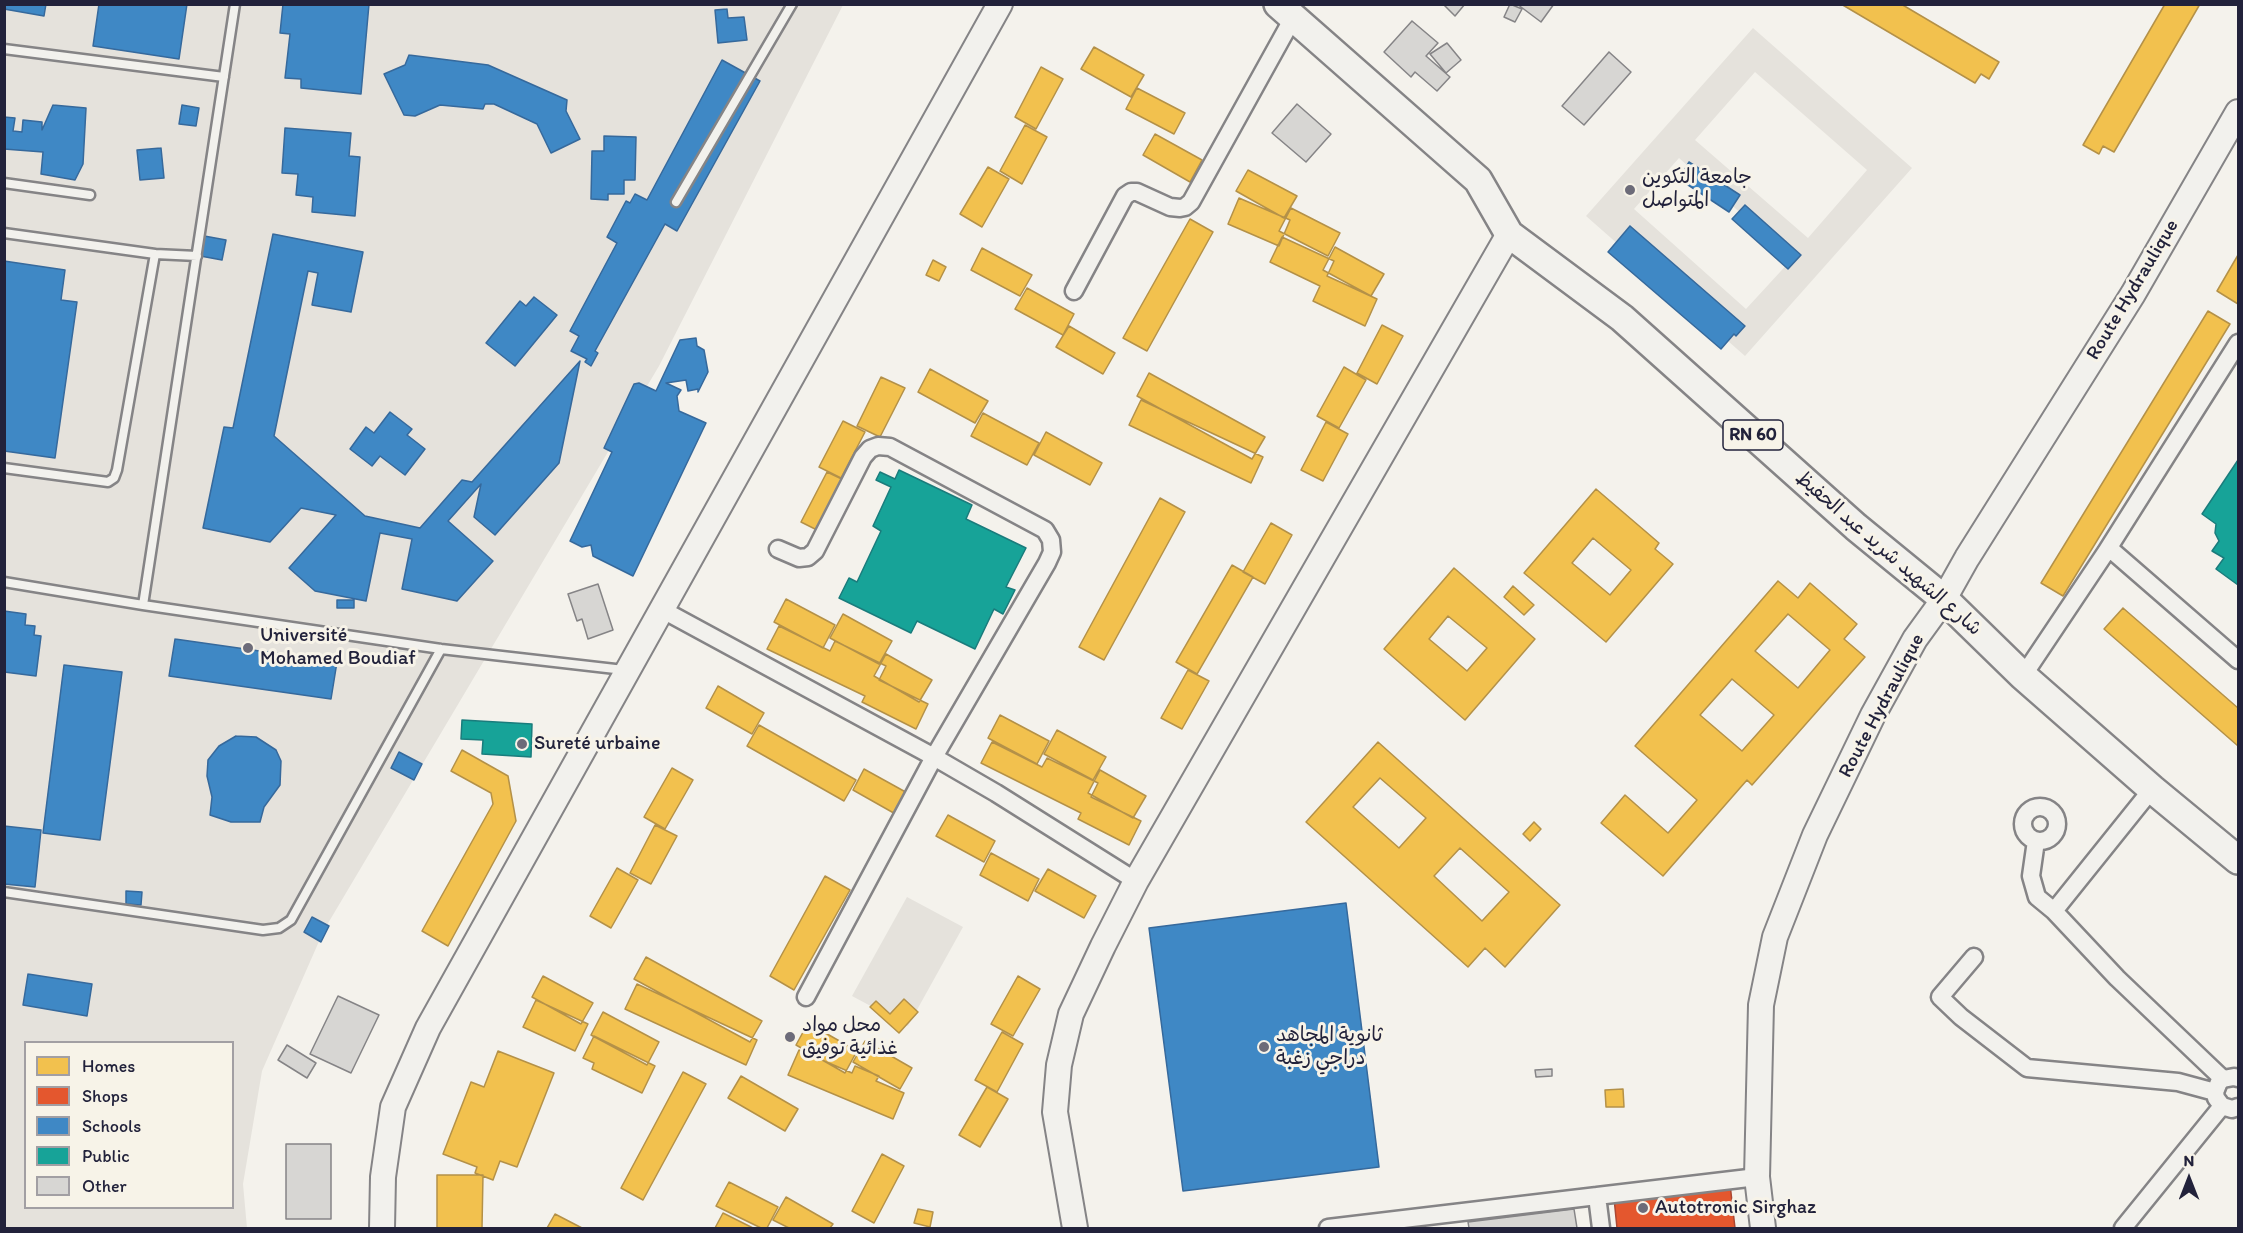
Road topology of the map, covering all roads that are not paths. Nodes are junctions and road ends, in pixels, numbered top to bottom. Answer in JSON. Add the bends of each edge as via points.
{"nodes":[{"id":1,"x":235,"y":4,"type":"edge"},
{"id":2,"x":792,"y":4,"type":"edge"},
{"id":3,"x":1000,"y":4,"type":"edge"},
{"id":4,"x":1286,"y":11,"type":"edge"},
{"id":5,"x":4,"y":49,"type":"edge"},
{"id":6,"x":224,"y":77,"type":"junction"},
{"id":7,"x":2238,"y":112,"type":"edge"},
{"id":8,"x":4,"y":183,"type":"edge"},
{"id":9,"x":90,"y":195,"type":"dead end"},
{"id":10,"x":676,"y":202,"type":"dead end"},
{"id":11,"x":4,"y":233,"type":"edge"},
{"id":12,"x":1509,"y":234,"type":"junction"},
{"id":13,"x":155,"y":254,"type":"junction"},
{"id":14,"x":197,"y":256,"type":"junction"},
{"id":15,"x":1074,"y":291,"type":"dead end"},
{"id":16,"x":2238,"y":343,"type":"edge"},
{"id":17,"x":4,"y":468,"type":"edge"},
{"id":18,"x":2109,"y":548,"type":"junction"},
{"id":19,"x":778,"y":549,"type":"dead end"},
{"id":20,"x":4,"y":582,"type":"edge"},
{"id":21,"x":1944,"y":599,"type":"junction"},
{"id":22,"x":143,"y":605,"type":"junction"},
{"id":23,"x":661,"y":609,"type":"junction"},
{"id":24,"x":441,"y":649,"type":"junction"},
{"id":25,"x":2238,"y":660,"type":"edge"},
{"id":26,"x":628,"y":670,"type":"junction"},
{"id":27,"x":2023,"y":676,"type":"junction"},
{"id":28,"x":934,"y":757,"type":"junction"},
{"id":29,"x":2152,"y":789,"type":"junction"},
{"id":30,"x":2036,"y":841,"type":"dead end"},
{"id":31,"x":2238,"y":860,"type":"edge"},
{"id":32,"x":1136,"y":880,"type":"junction"},
{"id":33,"x":4,"y":892,"type":"edge"},
{"id":34,"x":2054,"y":911,"type":"junction"},
{"id":35,"x":1974,"y":957,"type":"dead end"},
{"id":36,"x":806,"y":997,"type":"dead end"},
{"id":37,"x":2228,"y":1093,"type":"edge"},
{"id":38,"x":1757,"y":1177,"type":"junction"},
{"id":39,"x":1597,"y":1196,"type":"junction"},
{"id":40,"x":1435,"y":1222,"type":"edge"},
{"id":41,"x":382,"y":1228,"type":"edge"},
{"id":42,"x":1075,"y":1228,"type":"edge"},
{"id":43,"x":1328,"y":1228,"type":"edge"},
{"id":44,"x":1601,"y":1228,"type":"edge"},
{"id":45,"x":1763,"y":1228,"type":"edge"},
{"id":46,"x":2123,"y":1228,"type":"edge"}],
"edges":[{"from":1,"to":6,"type":"lane"},
{"from":2,"to":10,"type":"lane"},
{"from":3,"to":23,"type":"main road"},
{"from":4,"to":12,"type":"main road","name":"شارع الشهيد شريد عبد الحفيظ","number":"RN 60","via":[[1478,180]]},
{"from":4,"to":15,"type":"street","via":[[1191,202],[1180,208],[1137,192],[1125,196]]},
{"from":5,"to":6,"type":"lane"},
{"from":6,"to":14,"type":"lane"},
{"from":7,"to":21,"type":"main road","name":"Route Hydraulique","via":[[2133,294]]},
{"from":8,"to":9,"type":"lane"},
{"from":11,"to":13,"type":"lane"},
{"from":12,"to":21,"type":"main road","name":"شارع الشهيد شريد عبد الحفيظ","number":"RN 60","via":[[1622,318],[1856,527]]},
{"from":12,"to":32,"type":"main road"},
{"from":13,"to":14,"type":"lane"},
{"from":13,"to":17,"type":"lane","via":[[114,478],[108,483]]},
{"from":14,"to":22,"type":"lane"},
{"from":16,"to":18,"type":"street"},
{"from":18,"to":25,"type":"street"},
{"from":18,"to":27,"type":"street"},
{"from":19,"to":28,"type":"street","via":[[799,558],[815,551],[863,457],[878,446],[890,447],[1045,530],[1052,552],[1047,564]]},
{"from":20,"to":22,"type":"lane"},
{"from":21,"to":27,"type":"main road","name":"شارع الشهيد شريد عبد الحفيظ","number":"RN 60"},
{"from":21,"to":38,"type":"main road","name":"Route Hydraulique","via":[[1915,639],[1874,714],[1815,835],[1775,936],[1761,1005]]},
{"from":22,"to":24,"type":"lane"},
{"from":23,"to":26,"type":"main road"},
{"from":23,"to":28,"type":"street"},
{"from":24,"to":26,"type":"lane"},
{"from":24,"to":33,"type":"lane","via":[[291,920],[279,928],[262,930]]},
{"from":26,"to":41,"type":"main road","via":[[428,1028],[393,1107],[383,1177]]},
{"from":27,"to":29,"type":"main road","name":"شارع الشهيد شريد عبد الحفيظ","number":"RN 60"},
{"from":28,"to":32,"type":"street"},
{"from":28,"to":36,"type":"street"},
{"from":29,"to":31,"type":"main road","name":"شارع الشهيد شريد عبد الحفيظ","number":"RN 60"},
{"from":29,"to":34,"type":"street"},
{"from":30,"to":34,"type":"street","via":[[2031,876],[2037,897]]},
{"from":32,"to":42,"type":"main road","via":[[1071,1014],[1059,1065],[1055,1112]]},
{"from":34,"to":37,"type":"street"},
{"from":35,"to":37,"type":"street","via":[[1940,997],[2027,1068],[2178,1082]]},
{"from":37,"to":46,"type":"street"},
{"from":38,"to":39,"type":"street"},
{"from":38,"to":45,"type":"main road","name":"Route Hydraulique"},
{"from":39,"to":40,"type":"street"},
{"from":39,"to":44,"type":"street"},
{"from":40,"to":43,"type":"street"}]}
